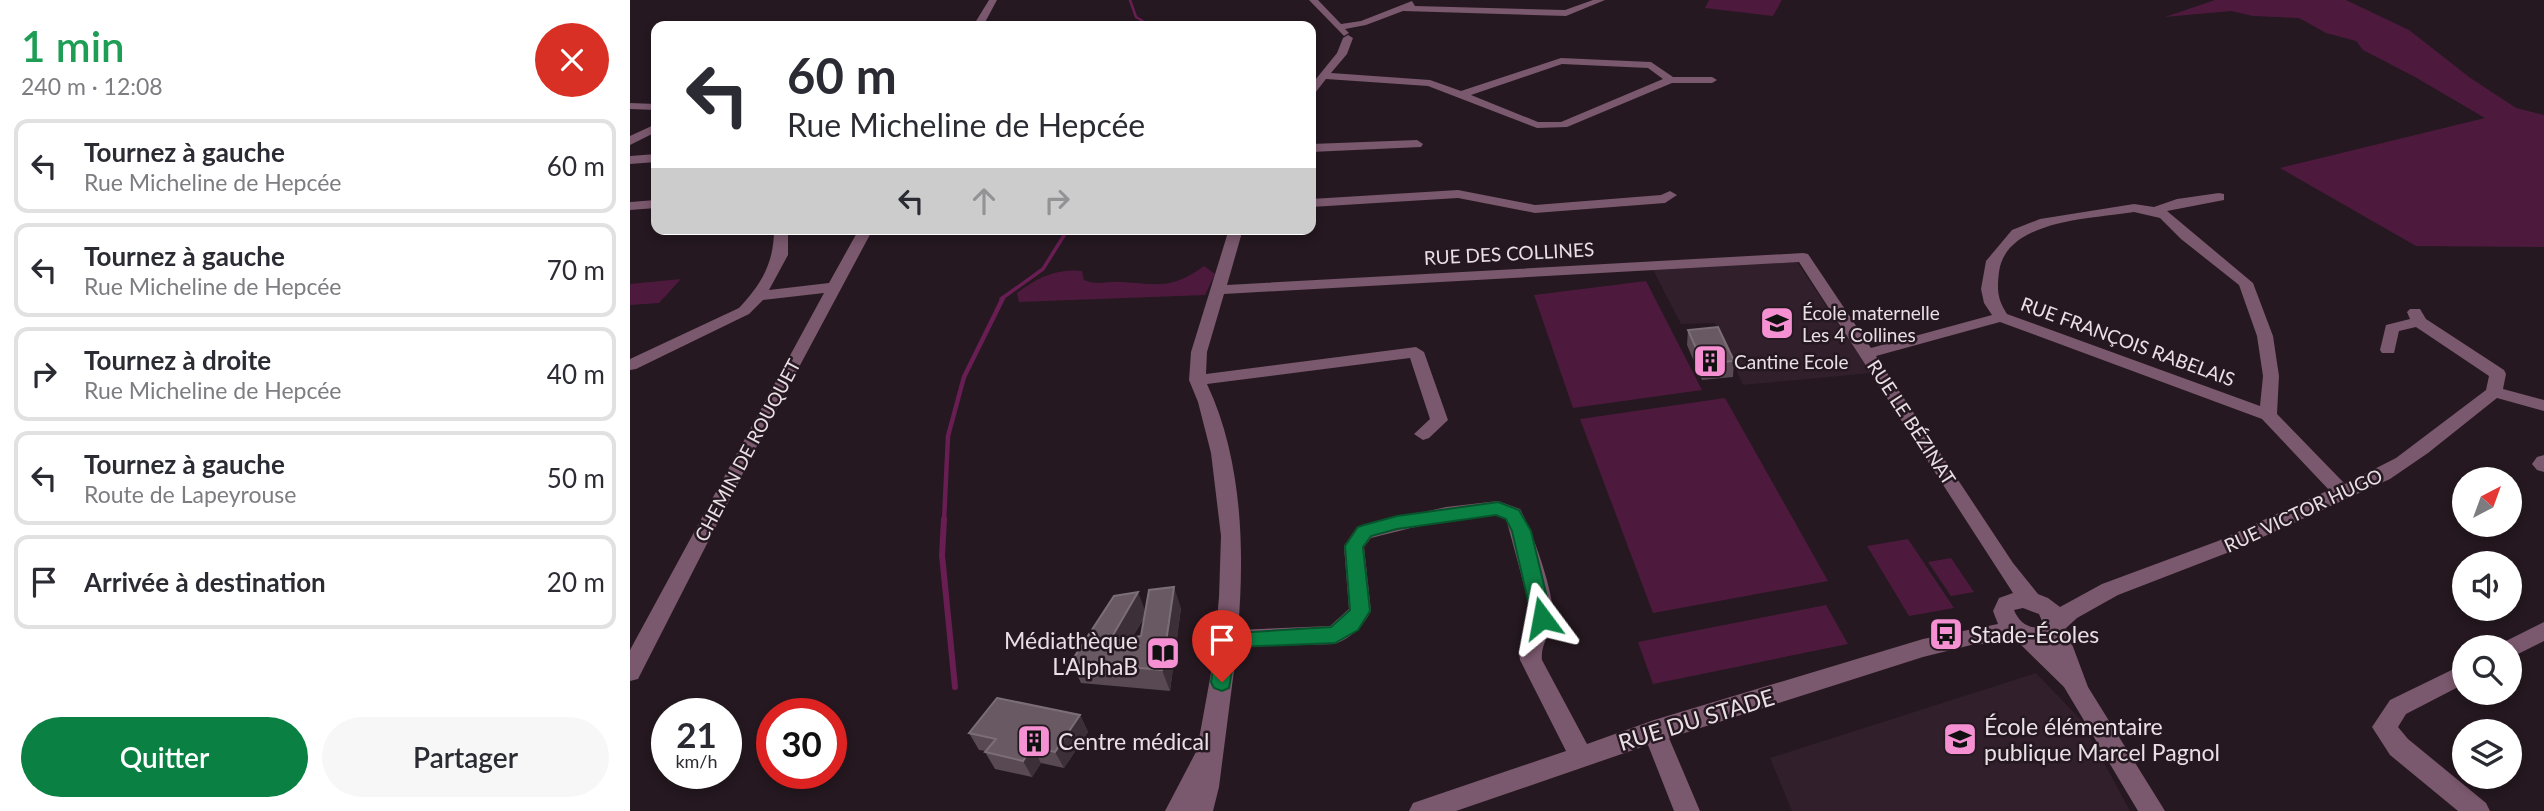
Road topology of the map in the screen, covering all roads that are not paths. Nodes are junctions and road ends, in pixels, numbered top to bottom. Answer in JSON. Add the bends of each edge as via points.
{"nodes":[{"id":1,"x":993,"y":0,"type":"edge"},
{"id":2,"x":1312,"y":0,"type":"edge"},
{"id":3,"x":1422,"y":0,"type":"edge"},
{"id":4,"x":1601,"y":0,"type":"edge"},
{"id":5,"x":1401,"y":8,"type":"junction"},
{"id":6,"x":1380,"y":18,"type":"junction"},
{"id":7,"x":981,"y":21,"type":"edge"},
{"id":8,"x":1350,"y":25,"type":"junction"},
{"id":9,"x":1338,"y":27,"type":"junction"},
{"id":10,"x":1363,"y":29,"type":"junction"},
{"id":11,"x":1348,"y":38,"type":"junction"},
{"id":12,"x":1325,"y":76,"type":"junction"},
{"id":13,"x":1670,"y":80,"type":"junction"},
{"id":14,"x":1712,"y":80,"type":"dead end"},
{"id":15,"x":1316,"y":86,"type":"edge"},
{"id":16,"x":1461,"y":95,"type":"junction"},
{"id":17,"x":630,"y":106,"type":"edge"},
{"id":18,"x":651,"y":107,"type":"edge"},
{"id":19,"x":651,"y":130,"type":"edge"},
{"id":20,"x":630,"y":141,"type":"edge"},
{"id":21,"x":1417,"y":144,"type":"dead end"},
{"id":22,"x":1316,"y":148,"type":"edge"},
{"id":23,"x":651,"y":158,"type":"edge"},
{"id":24,"x":630,"y":160,"type":"edge"},
{"id":25,"x":1670,"y":195,"type":"dead end"},
{"id":26,"x":2219,"y":197,"type":"dead end"},
{"id":27,"x":1316,"y":203,"type":"edge"},
{"id":28,"x":651,"y":204,"type":"edge"},
{"id":29,"x":630,"y":206,"type":"edge"},
{"id":30,"x":2155,"y":211,"type":"junction"},
{"id":31,"x":781,"y":235,"type":"edge"},
{"id":32,"x":863,"y":235,"type":"edge"},
{"id":33,"x":1234,"y":235,"type":"edge"},
{"id":34,"x":1803,"y":257,"type":"joint"},
{"id":35,"x":834,"y":287,"type":"junction"},
{"id":36,"x":1217,"y":289,"type":"junction"},
{"id":37,"x":758,"y":296,"type":"junction"},
{"id":38,"x":2001,"y":317,"type":"junction"},
{"id":39,"x":1864,"y":349,"type":"junction"},
{"id":40,"x":2388,"y":349,"type":"dead end"},
{"id":41,"x":630,"y":365,"type":"edge"},
{"id":42,"x":1197,"y":380,"type":"junction"},
{"id":43,"x":2494,"y":392,"type":"junction"},
{"id":44,"x":2544,"y":406,"type":"edge"},
{"id":45,"x":2268,"y":415,"type":"junction"},
{"id":46,"x":1423,"y":434,"type":"dead end"},
{"id":47,"x":2342,"y":492,"type":"junction"},
{"id":48,"x":1996,"y":551,"type":"junction"},
{"id":49,"x":2097,"y":597,"type":"junction"},
{"id":50,"x":2033,"y":601,"type":"junction"},
{"id":51,"x":2006,"y":607,"type":"junction"},
{"id":52,"x":2056,"y":626,"type":"junction"},
{"id":53,"x":2544,"y":631,"type":"edge"},
{"id":54,"x":2023,"y":634,"type":"junction"},
{"id":55,"x":1973,"y":636,"type":"junction"},
{"id":56,"x":1226,"y":639,"type":"junction"},
{"id":57,"x":2522,"y":643,"type":"edge"},
{"id":58,"x":630,"y":672,"type":"edge"},
{"id":59,"x":2452,"y":679,"type":"edge"},
{"id":60,"x":2077,"y":690,"type":"junction"},
{"id":61,"x":1654,"y":731,"type":"junction"},
{"id":62,"x":1209,"y":752,"type":"junction"},
{"id":63,"x":1581,"y":756,"type":"junction"},
{"id":64,"x":1178,"y":811,"type":"edge"},
{"id":65,"x":1200,"y":811,"type":"edge"},
{"id":66,"x":1422,"y":811,"type":"edge"},
{"id":67,"x":1687,"y":811,"type":"edge"},
{"id":68,"x":2152,"y":811,"type":"edge"},
{"id":69,"x":2477,"y":811,"type":"edge"}],
"edges":[{"from":1,"to":7,"type":"street"},
{"from":2,"to":9,"type":"street"},
{"from":3,"to":5,"type":"street"},
{"from":4,"to":5,"type":"street","via":[[1566,13]]},
{"from":5,"to":6,"type":"street"},
{"from":6,"to":8,"type":"street"},
{"from":6,"to":10,"type":"street"},
{"from":8,"to":9,"type":"street"},
{"from":8,"to":10,"type":"street"},
{"from":9,"to":11,"type":"street"},
{"from":10,"to":11,"type":"street"},
{"from":11,"to":12,"type":"street"},
{"from":12,"to":15,"type":"street"},
{"from":12,"to":16,"type":"street","via":[[1430,83]]},
{"from":13,"to":14,"type":"street"},
{"from":13,"to":16,"type":"street","via":[[1657,67],[1643,64],[1561,61]]},
{"from":13,"to":16,"type":"street","via":[[1550,127]]},
{"from":17,"to":18,"type":"street"},
{"from":19,"to":20,"type":"street"},
{"from":21,"to":22,"type":"street"},
{"from":23,"to":24,"type":"street"},
{"from":25,"to":27,"type":"street","via":[[1665,200],[1535,209],[1458,194]]},
{"from":26,"to":30,"type":"street","name":"RUE FRANÇOIS RABELAIS"},
{"from":28,"to":29,"type":"street"},
{"from":30,"to":38,"type":"street","name":"RUE FRANÇOIS RABELAIS","via":[[2134,208],[2040,223],[2017,233],[1993,261],[1989,289]]},
{"from":30,"to":45,"type":"street","via":[[2246,283],[2265,336],[2271,376]]},
{"from":31,"to":37,"type":"street","via":[[781,255]]},
{"from":32,"to":35,"type":"street","name":"CHEMIN DE ROUQUET"},
{"from":33,"to":36,"type":"street"},
{"from":34,"to":36,"type":"street","name":"RUE DES COLLINES"},
{"from":34,"to":39,"type":"street","name":"RUE LE BÉZINAT"},
{"from":35,"to":37,"type":"street"},
{"from":35,"to":58,"type":"street","name":"CHEMIN DE ROUQUET"},
{"from":36,"to":42,"type":"street","via":[[1199,352]]},
{"from":37,"to":41,"type":"street","via":[[744,311]]},
{"from":38,"to":39,"type":"street"},
{"from":38,"to":45,"type":"street","name":"RUE FRANÇOIS RABELAIS"},
{"from":39,"to":48,"type":"street","name":"RUE LE BÉZINAT"},
{"from":40,"to":43,"type":"street","via":[[2392,328],[2417,317],[2498,374]]},
{"from":42,"to":46,"type":"street","via":[[1416,352],[1439,420]]},
{"from":42,"to":56,"type":"street","via":[[1217,441],[1231,536]]},
{"from":43,"to":44,"type":"street"},
{"from":43,"to":47,"type":"street","name":"RUE VICTOR HUGO","via":[[2400,464]]},
{"from":45,"to":47,"type":"street","name":"RUE FRANÇOIS RABELAIS"},
{"from":47,"to":49,"type":"street","name":"RUE VICTOR HUGO","via":[[2224,547]]},
{"from":48,"to":50,"type":"street","name":"RUE LE BÉZINAT"},
{"from":48,"to":51,"type":"street","name":"RUE LE BÉZINAT","via":[[2009,590]]},
{"from":49,"to":50,"type":"street","name":"RUE VICTOR HUGO","via":[[2061,603]]},
{"from":49,"to":52,"type":"street","name":"RUE VICTOR HUGO","via":[[2068,610]]},
{"from":50,"to":51,"type":"street","via":[[2020,599]]},
{"from":50,"to":52,"type":"street","via":[[2051,612]]},
{"from":51,"to":54,"type":"street","via":[[2007,621]]},
{"from":51,"to":55,"type":"street","name":"RUE DU STADE","via":[[1996,622]]},
{"from":52,"to":54,"type":"street","via":[[2044,636]]},
{"from":52,"to":60,"type":"street"},
{"from":53,"to":57,"type":"street"},
{"from":54,"to":55,"type":"street","name":"RUE DU STADE"},
{"from":54,"to":60,"type":"street"},
{"from":55,"to":61,"type":"street","name":"RUE DU STADE"},
{"from":56,"to":62,"type":"street"},
{"from":56,"to":63,"type":"street","via":[[1335,635],[1360,611],[1354,546],[1364,532],[1433,516],[1498,508],[1513,514],[1522,531],[1542,618],[1529,649],[1531,660]]},
{"from":59,"to":69,"type":"street","via":[[2398,707],[2384,727],[2399,747]]},
{"from":60,"to":68,"type":"street"},
{"from":61,"to":63,"type":"street","name":"RUE DU STADE"},
{"from":61,"to":67,"type":"street"},
{"from":62,"to":64,"type":"street"},
{"from":62,"to":65,"type":"street"},
{"from":63,"to":66,"type":"street","name":"RUE DU STADE"}]}
